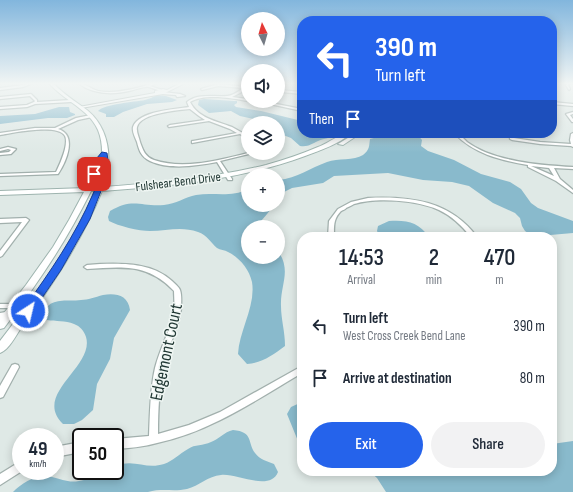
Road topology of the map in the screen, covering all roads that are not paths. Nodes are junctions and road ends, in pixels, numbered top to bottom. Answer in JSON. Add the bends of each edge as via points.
{"nodes":[{"id":1,"x":27,"y":106,"type":"edge"},
{"id":2,"x":79,"y":106,"type":"edge"},
{"id":3,"x":92,"y":106,"type":"edge"},
{"id":4,"x":285,"y":106,"type":"edge"},
{"id":5,"x":0,"y":108,"type":"edge"},
{"id":6,"x":82,"y":108,"type":"junction"},
{"id":7,"x":191,"y":108,"type":"joint"},
{"id":8,"x":297,"y":108,"type":"edge"},
{"id":9,"x":573,"y":113,"type":"edge"},
{"id":10,"x":92,"y":117,"type":"junction"},
{"id":11,"x":209,"y":120,"type":"junction"},
{"id":12,"x":573,"y":121,"type":"edge"},
{"id":13,"x":170,"y":126,"type":"dead end"},
{"id":14,"x":56,"y":129,"type":"junction"},
{"id":15,"x":240,"y":133,"type":"joint"},
{"id":16,"x":0,"y":134,"type":"edge"},
{"id":17,"x":573,"y":134,"type":"edge"},
{"id":18,"x":341,"y":138,"type":"edge"},
{"id":19,"x":351,"y":138,"type":"edge"},
{"id":20,"x":459,"y":138,"type":"edge"},
{"id":21,"x":512,"y":138,"type":"edge"},
{"id":22,"x":193,"y":142,"type":"dead end"},
{"id":23,"x":334,"y":142,"type":"junction"},
{"id":24,"x":341,"y":144,"type":"junction"},
{"id":25,"x":572,"y":146,"type":"edge"},
{"id":26,"x":0,"y":150,"type":"edge"},
{"id":27,"x":104,"y":153,"type":"junction"},
{"id":28,"x":0,"y":154,"type":"edge"},
{"id":29,"x":241,"y":155,"type":"edge"},
{"id":30,"x":217,"y":160,"type":"junction"},
{"id":31,"x":518,"y":162,"type":"junction"},
{"id":32,"x":551,"y":167,"type":"junction"},
{"id":33,"x":275,"y":168,"type":"edge"},
{"id":34,"x":573,"y":168,"type":"edge"},
{"id":35,"x":0,"y":175,"type":"edge"},
{"id":36,"x":241,"y":176,"type":"edge"},
{"id":37,"x":228,"y":177,"type":"junction"},
{"id":38,"x":558,"y":180,"type":"junction"},
{"id":39,"x":98,"y":191,"type":"junction"},
{"id":40,"x":87,"y":192,"type":"junction"},
{"id":41,"x":573,"y":192,"type":"edge"},
{"id":42,"x":0,"y":193,"type":"edge"},
{"id":43,"x":0,"y":198,"type":"edge"},
{"id":44,"x":0,"y":222,"type":"edge"},
{"id":45,"x":331,"y":232,"type":"edge"},
{"id":46,"x":470,"y":232,"type":"edge"},
{"id":47,"x":0,"y":255,"type":"edge"},
{"id":48,"x":87,"y":267,"type":"dead end"},
{"id":49,"x":0,"y":306,"type":"edge"},
{"id":50,"x":15,"y":306,"type":"junction"},
{"id":51,"x":28,"y":311,"type":"junction"},
{"id":52,"x":4,"y":316,"type":"edge"},
{"id":53,"x":0,"y":326,"type":"edge"},
{"id":54,"x":0,"y":349,"type":"edge"},
{"id":55,"x":15,"y":367,"type":"dead end"},
{"id":56,"x":297,"y":372,"type":"edge"},
{"id":57,"x":0,"y":394,"type":"edge"},
{"id":58,"x":153,"y":440,"type":"junction"},
{"id":59,"x":124,"y":443,"type":"edge"},
{"id":60,"x":12,"y":472,"type":"edge"},
{"id":61,"x":0,"y":480,"type":"edge"}],
"edges":[{"from":1,"to":5,"type":"street"},
{"from":2,"to":6,"type":"main road"},
{"from":3,"to":6,"type":"street"},
{"from":4,"to":8,"type":"street"},
{"from":6,"to":10,"type":"main road"},
{"from":7,"to":11,"type":"street"},
{"from":7,"to":30,"type":"street","via":[[154,114],[143,118],[135,125],[142,154],[151,160],[166,164]]},
{"from":9,"to":12,"type":"street","via":[[568,114]]},
{"from":10,"to":14,"type":"street"},
{"from":10,"to":27,"type":"main road","via":[[101,131]]},
{"from":11,"to":13,"type":"street"},
{"from":11,"to":15,"type":"street"},
{"from":14,"to":16,"type":"street"},
{"from":14,"to":35,"type":"street","via":[[64,132],[67,141],[65,159],[56,173]]},
{"from":15,"to":22,"type":"street"},
{"from":17,"to":25,"type":"street"},
{"from":18,"to":23,"type":"main road","name":"Fulshear Bend Drive"},
{"from":19,"to":24,"type":"main road"},
{"from":20,"to":31,"type":"street","via":[[476,149]]},
{"from":21,"to":25,"type":"street"},
{"from":23,"to":24,"type":"main road"},
{"from":23,"to":37,"type":"main road","name":"Fulshear Bend Drive","via":[[286,160]]},
{"from":24,"to":33,"type":"main road","via":[[310,158]]},
{"from":26,"to":28,"type":"street","via":[[14,149],[10,153]]},
{"from":27,"to":39,"type":"main road","via":[[106,168]]},
{"from":27,"to":40,"type":"main road","via":[[99,159]]},
{"from":29,"to":30,"type":"street"},
{"from":30,"to":37,"type":"street"},
{"from":31,"to":32,"type":"street"},
{"from":31,"to":38,"type":"street"},
{"from":32,"to":34,"type":"street"},
{"from":32,"to":38,"type":"street"},
{"from":36,"to":37,"type":"main road","name":"Fulshear Bend Drive"},
{"from":37,"to":39,"type":"main road","name":"Fulshear Bend Drive","via":[[164,190]]},
{"from":38,"to":41,"type":"street"},
{"from":39,"to":40,"type":"main road","name":"Fulshear Bend Drive"},
{"from":39,"to":51,"type":"main road","via":[[74,242]]},
{"from":40,"to":42,"type":"main road","name":"Fulshear Bend Drive"},
{"from":40,"to":43,"type":"main road","name":"Fulshear Bend Drive"},
{"from":40,"to":50,"type":"main road","via":[[59,243]]},
{"from":44,"to":47,"type":"street","via":[[26,220]]},
{"from":45,"to":46,"type":"street","via":[[330,223],[340,210],[358,202],[382,198],[407,200],[433,207],[449,214]]},
{"from":48,"to":58,"type":"street","name":"Edgemont Court","via":[[125,266],[151,270],[163,275],[177,290],[176,321],[156,383]]},
{"from":49,"to":50,"type":"street"},
{"from":50,"to":51,"type":"street"},
{"from":50,"to":52,"type":"main road"},
{"from":51,"to":52,"type":"street"},
{"from":51,"to":54,"type":"main road"},
{"from":52,"to":53,"type":"main road"},
{"from":55,"to":57,"type":"street"},
{"from":56,"to":58,"type":"street","via":[[213,420]]},
{"from":58,"to":59,"type":"street"},
{"from":60,"to":61,"type":"street"}]}
